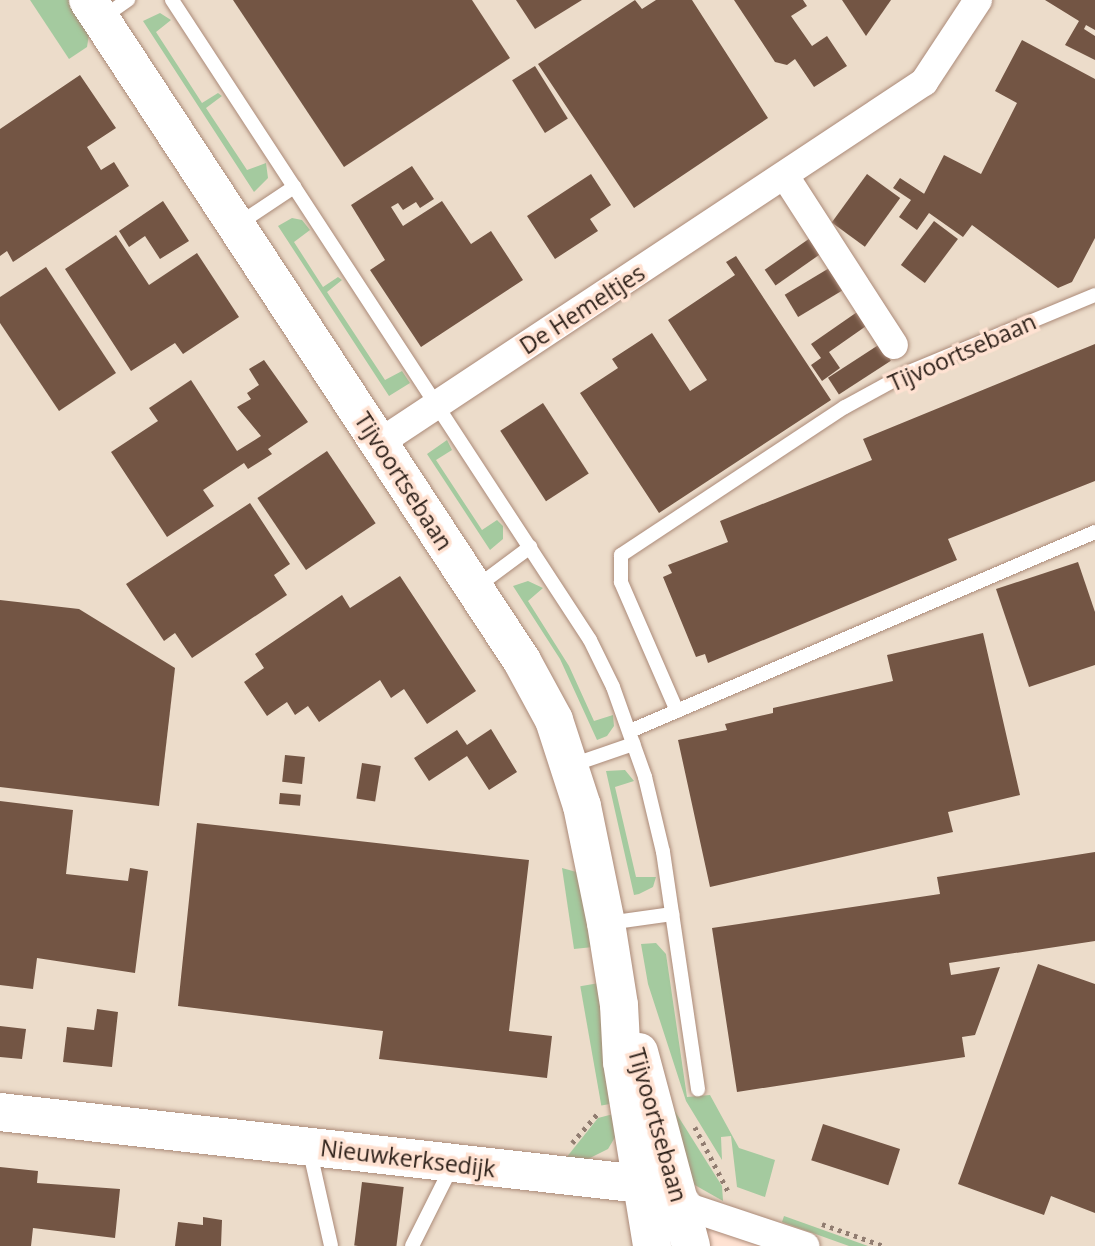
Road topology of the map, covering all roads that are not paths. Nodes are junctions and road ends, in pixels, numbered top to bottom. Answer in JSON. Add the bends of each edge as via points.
{"nodes":[{"id":1,"x":172,"y":0,"type":"edge"},
{"id":2,"x":978,"y":0,"type":"edge"},
{"id":3,"x":106,"y":6,"type":"edge"},
{"id":4,"x":785,"y":176,"type":"junction"},
{"id":5,"x":295,"y":187,"type":"junction"},
{"id":6,"x":237,"y":226,"type":"junction"},
{"id":7,"x":1095,"y":295,"type":"edge"},
{"id":8,"x":894,"y":345,"type":"dead end"},
{"id":9,"x":437,"y":405,"type":"junction"},
{"id":10,"x":379,"y":443,"type":"junction"},
{"id":11,"x":1095,"y":532,"type":"edge"},
{"id":12,"x":530,"y":547,"type":"junction"},
{"id":13,"x":475,"y":588,"type":"junction"},
{"id":14,"x":677,"y":711,"type":"junction"},
{"id":15,"x":632,"y":737,"type":"junction"},
{"id":16,"x":570,"y":766,"type":"junction"},
{"id":17,"x":672,"y":914,"type":"junction"},
{"id":18,"x":606,"y":923,"type":"junction"},
{"id":19,"x":619,"y":1006,"type":"junction"},
{"id":20,"x":698,"y":1089,"type":"dead end"},
{"id":21,"x":0,"y":1112,"type":"edge"},
{"id":22,"x":308,"y":1147,"type":"junction"},
{"id":23,"x":453,"y":1164,"type":"junction"},
{"id":24,"x":643,"y":1188,"type":"junction"},
{"id":25,"x":682,"y":1205,"type":"junction"},
{"id":26,"x":331,"y":1246,"type":"edge"},
{"id":27,"x":412,"y":1246,"type":"edge"},
{"id":28,"x":652,"y":1246,"type":"edge"},
{"id":29,"x":691,"y":1246,"type":"edge"},
{"id":30,"x":805,"y":1246,"type":"edge"}],
"edges":[{"from":1,"to":5,"type":"lane"},
{"from":2,"to":4,"type":"street","name":"De Hemeltjes","via":[[924,82]]},
{"from":3,"to":6,"type":"street","name":"Tijvoortsebaan"},
{"from":4,"to":8,"type":"street"},
{"from":4,"to":9,"type":"street","name":"De Hemeltjes"},
{"from":5,"to":6,"type":"lane"},
{"from":5,"to":9,"type":"lane"},
{"from":6,"to":10,"type":"street","name":"Tijvoortsebaan"},
{"from":7,"to":14,"type":"lane","name":"Tijvoortsebaan","via":[[909,372],[845,407],[621,555],[621,582]]},
{"from":9,"to":10,"type":"street","name":"De Hemeltjes"},
{"from":9,"to":12,"type":"lane"},
{"from":10,"to":13,"type":"street","name":"Tijvoortsebaan"},
{"from":11,"to":14,"type":"lane"},
{"from":12,"to":13,"type":"lane"},
{"from":12,"to":15,"type":"lane","via":[[590,640]]},
{"from":13,"to":16,"type":"street","name":"Tijvoortsebaan","via":[[539,688]]},
{"from":14,"to":15,"type":"lane"},
{"from":15,"to":16,"type":"lane"},
{"from":15,"to":17,"type":"lane","via":[[663,852]]},
{"from":16,"to":18,"type":"street","name":"Tijvoortsebaan"},
{"from":17,"to":18,"type":"lane"},
{"from":17,"to":20,"type":"lane"},
{"from":18,"to":19,"type":"street","name":"Tijvoortsebaan"},
{"from":19,"to":24,"type":"street","name":"Tijvoortsebaan","via":[[622,1062]]},
{"from":19,"to":25,"type":"street","name":"Tijvoortsebaan","via":[[655,1102]]},
{"from":21,"to":22,"type":"street","name":"Nieuwkerksedijk"},
{"from":22,"to":23,"type":"street","name":"Nieuwkerksedijk"},
{"from":22,"to":26,"type":"lane"},
{"from":23,"to":24,"type":"street","name":"Nieuwkerksedijk"},
{"from":23,"to":27,"type":"lane"},
{"from":24,"to":25,"type":"street","name":"Nieuwkerksedijk"},
{"from":24,"to":28,"type":"street","name":"Tijvoortsebaan"},
{"from":25,"to":29,"type":"street","name":"Tijvoortsebaan"},
{"from":25,"to":30,"type":"street","name":"Nieuwkerksedijk"}]}
